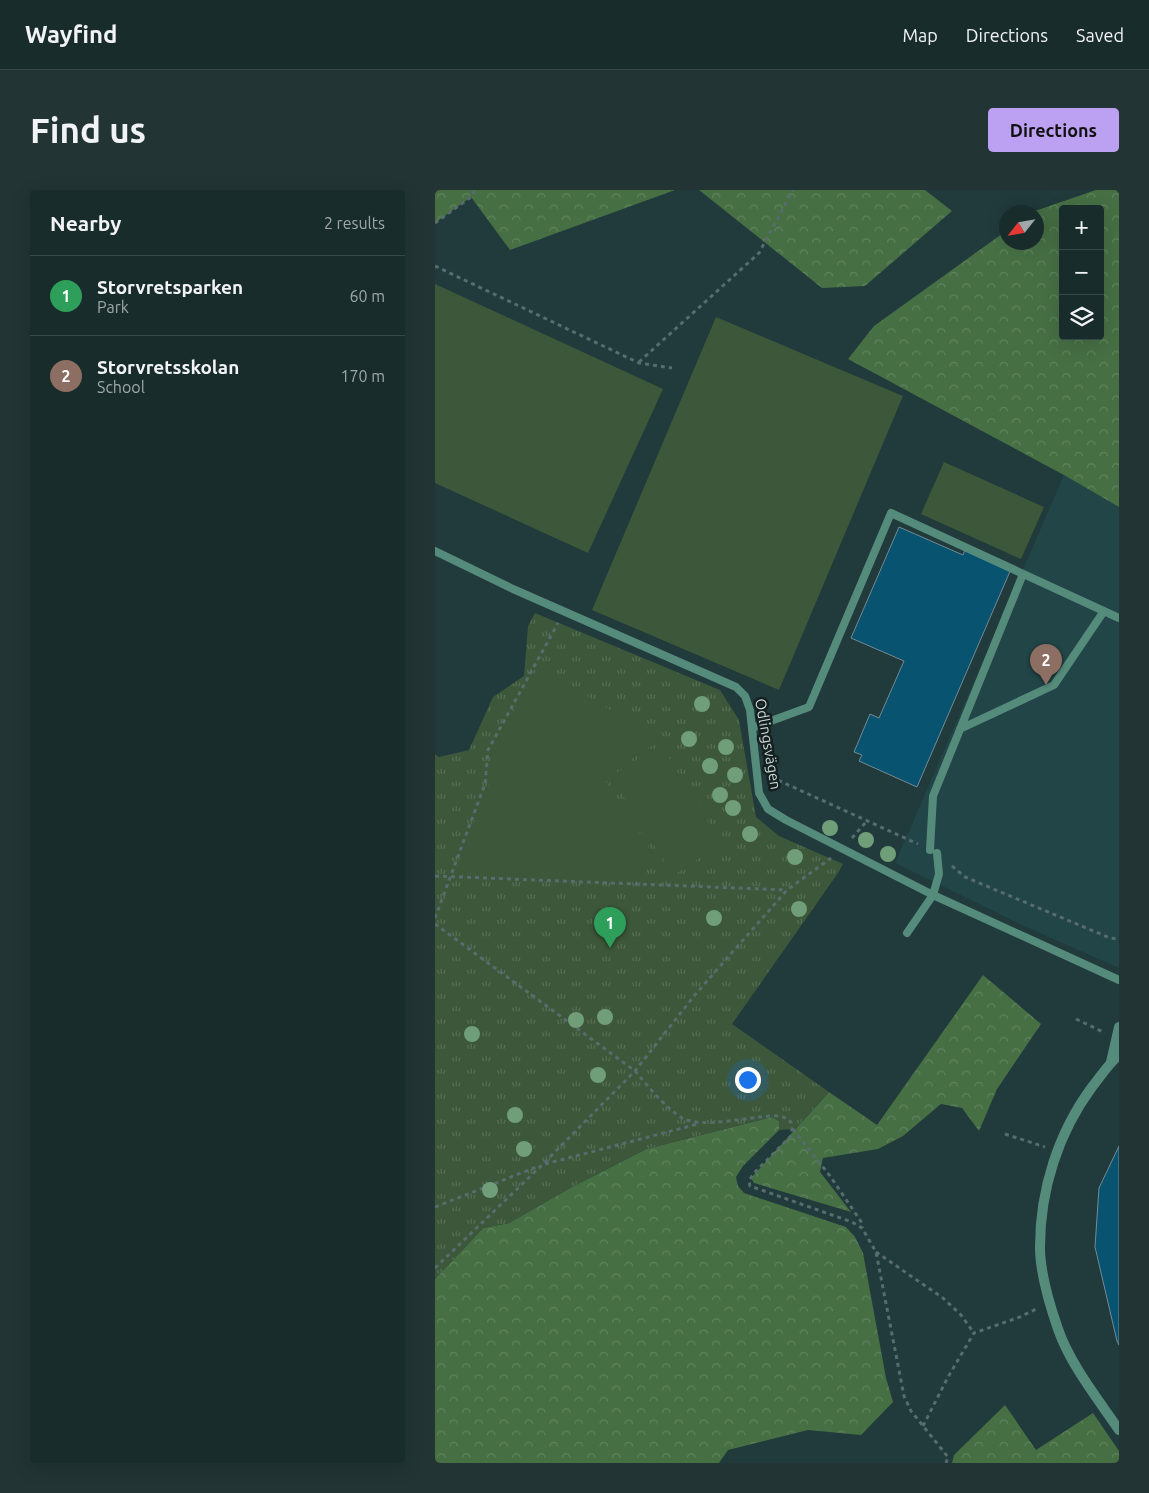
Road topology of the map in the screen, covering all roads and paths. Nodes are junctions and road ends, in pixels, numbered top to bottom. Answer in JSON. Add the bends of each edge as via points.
{"nodes":[{"id":1,"x":475,"y":190,"type":"edge"},
{"id":2,"x":793,"y":190,"type":"edge"},
{"id":3,"x":435,"y":223,"type":"edge"},
{"id":4,"x":435,"y":266,"type":"edge"},
{"id":5,"x":639,"y":363,"type":"junction"},
{"id":6,"x":672,"y":368,"type":"dead end"},
{"id":7,"x":435,"y":551,"type":"edge"},
{"id":8,"x":1023,"y":574,"type":"junction"},
{"id":9,"x":565,"y":611,"type":"junction"},
{"id":10,"x":1104,"y":611,"type":"junction"},
{"id":11,"x":1119,"y":618,"type":"edge"},
{"id":12,"x":752,"y":728,"type":"junction"},
{"id":13,"x":960,"y":728,"type":"junction"},
{"id":14,"x":866,"y":822,"type":"dead end"},
{"id":15,"x":843,"y":849,"type":"junction"},
{"id":16,"x":435,"y":876,"type":"edge"},
{"id":17,"x":449,"y":876,"type":"junction"},
{"id":18,"x":787,"y":890,"type":"junction"},
{"id":19,"x":933,"y":895,"type":"junction"},
{"id":20,"x":435,"y":918,"type":"edge"},
{"id":21,"x":435,"y":924,"type":"edge"},
{"id":22,"x":907,"y":933,"type":"dead end"},
{"id":23,"x":1119,"y":980,"type":"edge"},
{"id":24,"x":1076,"y":1019,"type":"dead end"},
{"id":25,"x":1119,"y":1026,"type":"edge"},
{"id":26,"x":1116,"y":1038,"type":"junction"},
{"id":27,"x":1115,"y":1059,"type":"edge"},
{"id":28,"x":635,"y":1071,"type":"junction"},
{"id":29,"x":699,"y":1124,"type":"junction"},
{"id":30,"x":792,"y":1128,"type":"junction"},
{"id":31,"x":1005,"y":1134,"type":"dead end"},
{"id":32,"x":1057,"y":1151,"type":"junction"},
{"id":33,"x":542,"y":1165,"type":"junction"},
{"id":34,"x":435,"y":1207,"type":"edge"},
{"id":35,"x":862,"y":1228,"type":"junction"},
{"id":36,"x":876,"y":1252,"type":"junction"},
{"id":37,"x":435,"y":1268,"type":"edge"},
{"id":38,"x":1049,"y":1302,"type":"junction"},
{"id":39,"x":974,"y":1333,"type":"junction"},
{"id":40,"x":923,"y":1426,"type":"junction"},
{"id":41,"x":1119,"y":1430,"type":"edge"},
{"id":42,"x":946,"y":1463,"type":"edge"}],
"edges":[{"from":1,"to":3,"type":"path","via":[[471,197]]},
{"from":2,"to":5,"type":"path","via":[[759,253]]},
{"from":4,"to":5,"type":"path"},
{"from":5,"to":6,"type":"path"},
{"from":7,"to":9,"type":"lane","name":"Odlingsvägen"},
{"from":8,"to":10,"type":"lane"},
{"from":8,"to":12,"type":"lane","via":[[891,513],[809,707]]},
{"from":8,"to":13,"type":"lane"},
{"from":9,"to":12,"type":"lane","name":"Odlingsvägen","via":[[735,687],[745,696]]},
{"from":9,"to":17,"type":"path","via":[[488,750],[485,784]]},
{"from":10,"to":11,"type":"lane"},
{"from":10,"to":13,"type":"lane","via":[[1054,685]]},
{"from":12,"to":15,"type":"lane","name":"Odlingsvägen","via":[[759,793],[768,810]]},
{"from":13,"to":19,"type":"lane","via":[[933,796],[933,851],[939,874]]},
{"from":14,"to":15,"type":"path"},
{"from":15,"to":18,"type":"path"},
{"from":15,"to":19,"type":"lane","name":"Odlingsvägen"},
{"from":16,"to":17,"type":"path"},
{"from":17,"to":18,"type":"path"},
{"from":17,"to":20,"type":"path"},
{"from":18,"to":28,"type":"path","via":[[694,996]]},
{"from":19,"to":22,"type":"lane"},
{"from":19,"to":23,"type":"lane","name":"Odlingsvägen"},
{"from":21,"to":28,"type":"path"},
{"from":24,"to":26,"type":"path"},
{"from":25,"to":26,"type":"street"},
{"from":26,"to":27,"type":"street"},
{"from":27,"to":32,"type":"street","via":[[1078,1107]]},
{"from":28,"to":29,"type":"path","via":[[656,1096],[683,1119]]},
{"from":28,"to":33,"type":"path"},
{"from":29,"to":30,"type":"path","via":[[773,1116],[786,1118]]},
{"from":29,"to":33,"type":"path"},
{"from":30,"to":35,"type":"path","via":[[830,1176],[862,1223]]},
{"from":30,"to":35,"type":"path","via":[[791,1136],[749,1180],[750,1186]]},
{"from":31,"to":32,"type":"path"},
{"from":32,"to":38,"type":"street","via":[[1043,1206],[1040,1249]]},
{"from":33,"to":34,"type":"path"},
{"from":33,"to":37,"type":"path"},
{"from":35,"to":36,"type":"path"},
{"from":36,"to":39,"type":"path","via":[[943,1298]]},
{"from":36,"to":40,"type":"path","via":[[905,1396],[911,1411]]},
{"from":38,"to":39,"type":"path","via":[[1020,1318]]},
{"from":38,"to":41,"type":"street","via":[[1074,1361]]},
{"from":39,"to":40,"type":"path"},
{"from":40,"to":42,"type":"path","via":[[948,1457]]}]}
